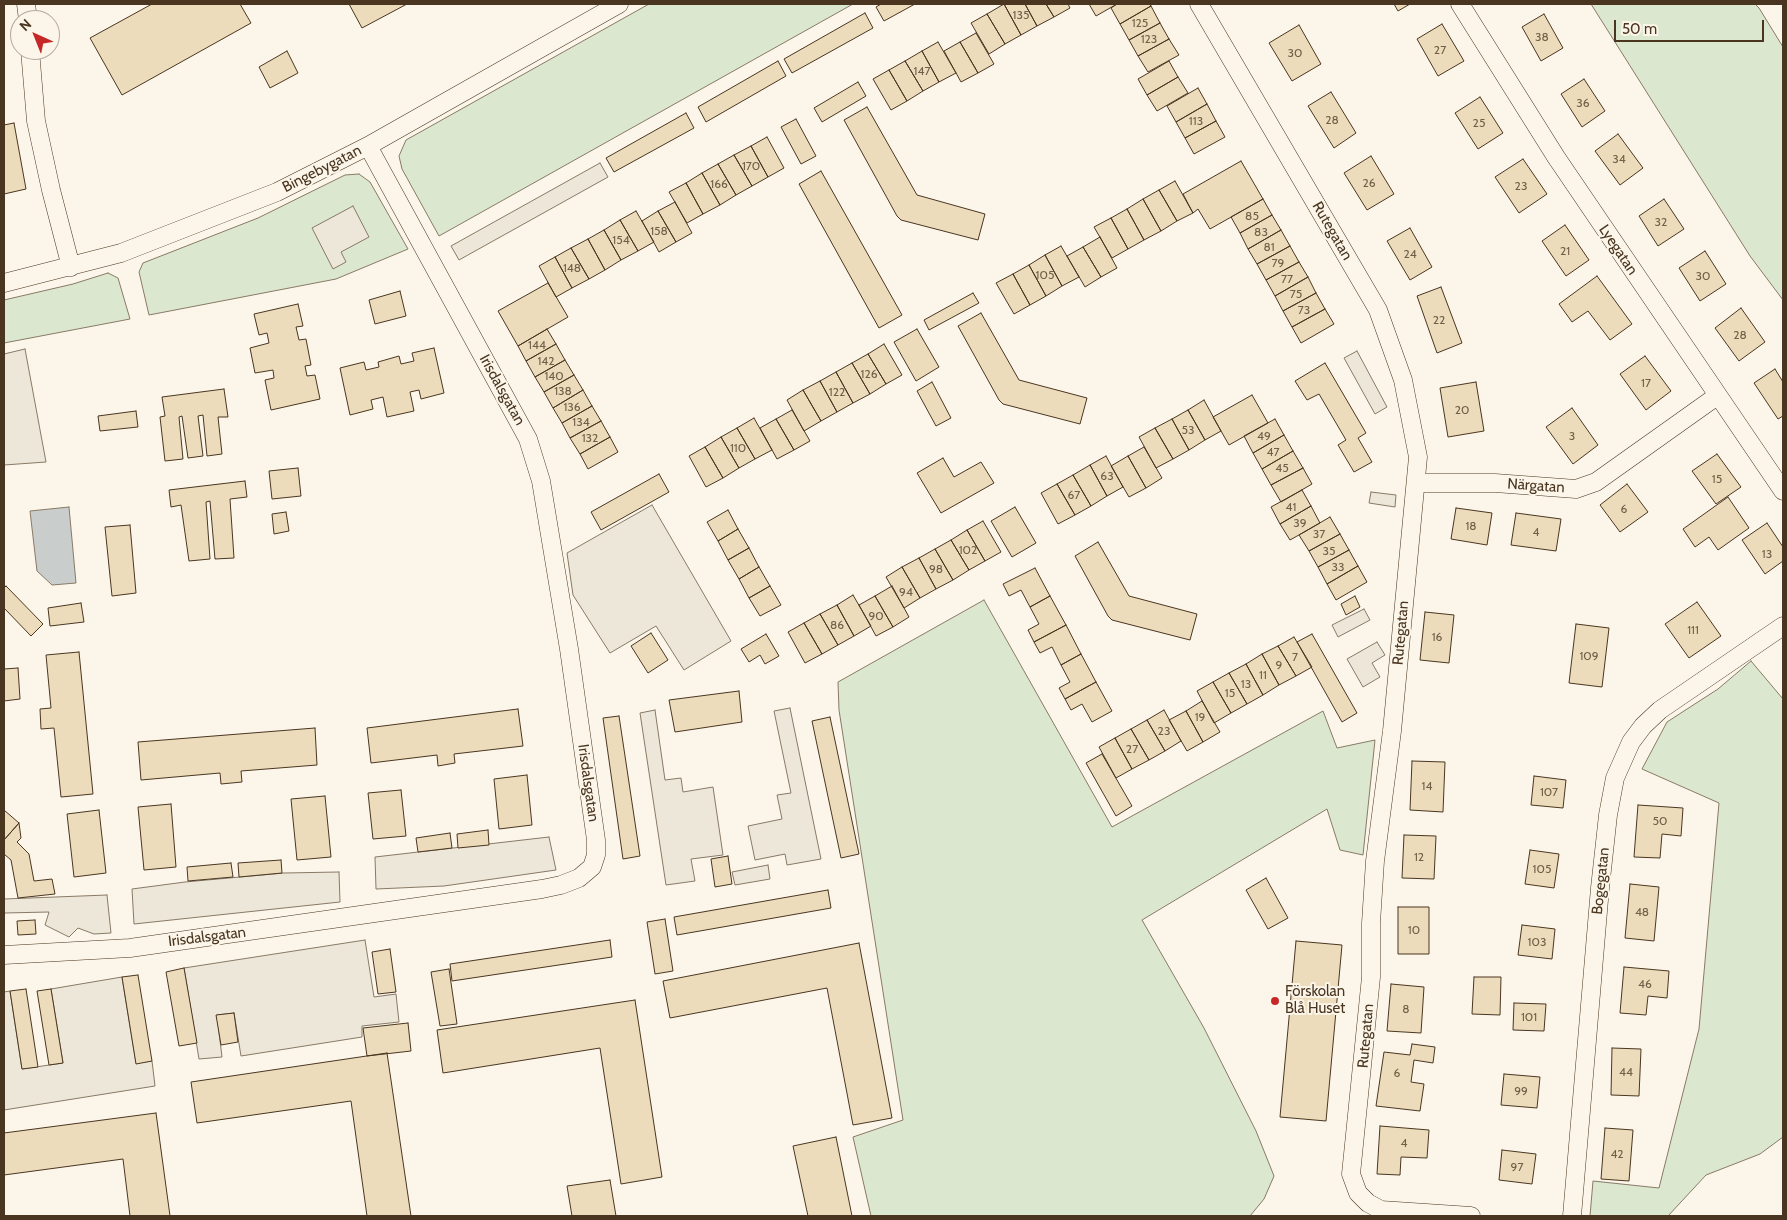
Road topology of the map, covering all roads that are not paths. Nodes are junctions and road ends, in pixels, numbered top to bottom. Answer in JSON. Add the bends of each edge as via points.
{"nodes":[{"id":1,"x":619,"y":4,"type":"edge"},
{"id":2,"x":1199,"y":4,"type":"edge"},
{"id":3,"x":1460,"y":4,"type":"edge"},
{"id":4,"x":31,"y":60,"type":"edge"},
{"id":5,"x":368,"y":146,"type":"junction"},
{"id":6,"x":71,"y":267,"type":"junction"},
{"id":7,"x":4,"y":283,"type":"edge"},
{"id":8,"x":1717,"y":396,"type":"junction"},
{"id":9,"x":1416,"y":482,"type":"junction"},
{"id":10,"x":1783,"y":491,"type":"edge"},
{"id":11,"x":1783,"y":626,"type":"edge"},
{"id":12,"x":4,"y":955,"type":"edge"},
{"id":13,"x":1471,"y":1216,"type":"edge"},
{"id":14,"x":1572,"y":1216,"type":"edge"}],
"edges":[{"from":1,"to":5,"type":"street","name":"Bingebygatan"},
{"from":2,"to":9,"type":"street","name":"Rutegatan","via":[[1378,310],[1403,380],[1418,457]]},
{"from":3,"to":8,"type":"street","name":"Lyegatan","via":[[1556,157]]},
{"from":4,"to":6,"type":"street","via":[[36,121]]},
{"from":5,"to":6,"type":"street","name":"Bingebygatan","via":[[277,192],[121,253]]},
{"from":5,"to":12,"type":"street","name":"Irisdalsgatan","via":[[528,440],[541,481],[596,840],[592,867],[579,878],[542,889],[130,948]]},
{"from":6,"to":7,"type":"street","name":"Bingebygatan"},
{"from":8,"to":9,"type":"street","name":"Närgatan","via":[[1596,482],[1576,488]]},
{"from":8,"to":10,"type":"street","name":"Lyegatan"},
{"from":9,"to":13,"type":"street","name":"Rutegatan","via":[[1392,730],[1375,861],[1372,977],[1351,1174],[1358,1193],[1381,1210]]},
{"from":11,"to":14,"type":"street","name":"Bogegatan","via":[[1660,710],[1631,742],[1615,778],[1603,861]]}]}
